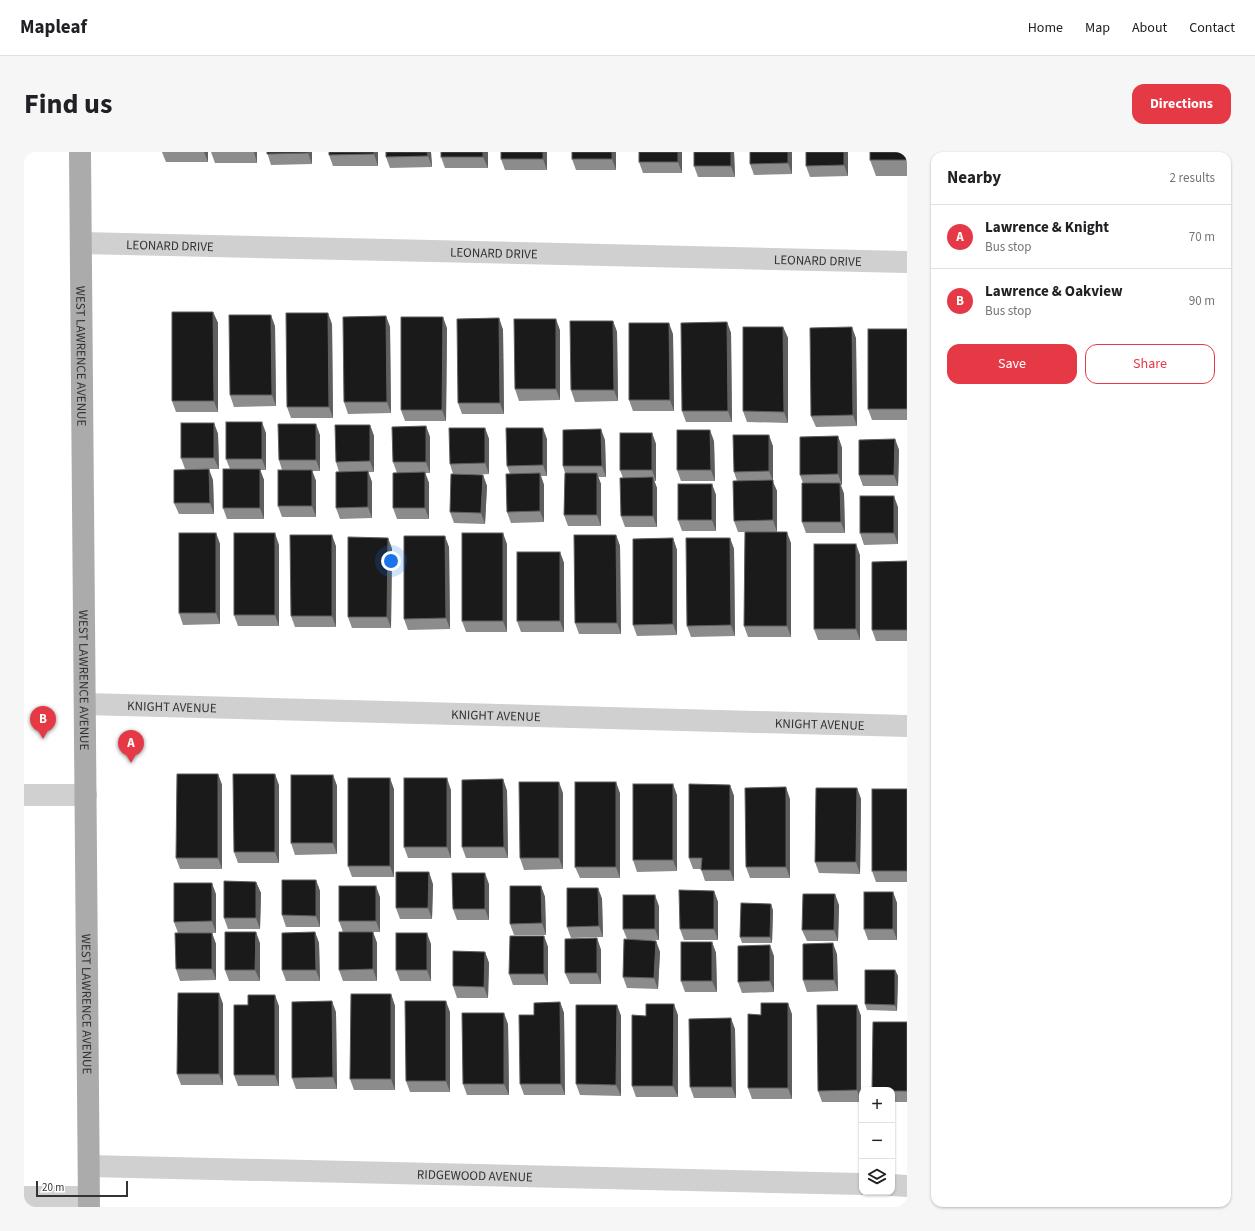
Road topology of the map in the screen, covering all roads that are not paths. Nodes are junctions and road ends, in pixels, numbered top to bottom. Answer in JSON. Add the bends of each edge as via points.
{"nodes":[{"id":1,"x":80,"y":152,"type":"edge"},
{"id":2,"x":81,"y":243,"type":"junction"},
{"id":3,"x":907,"y":262,"type":"edge"},
{"id":4,"x":85,"y":704,"type":"junction"},
{"id":5,"x":907,"y":726,"type":"edge"},
{"id":6,"x":24,"y":795,"type":"edge"},
{"id":7,"x":86,"y":795,"type":"junction"},
{"id":8,"x":89,"y":1166,"type":"junction"},
{"id":9,"x":859,"y":1184,"type":"edge"},
{"id":10,"x":895,"y":1185,"type":"edge"},
{"id":11,"x":907,"y":1186,"type":"edge"},
{"id":12,"x":24,"y":1197,"type":"edge"},
{"id":13,"x":89,"y":1202,"type":"edge"}],
"edges":[{"from":1,"to":2,"type":"main road","name":"WEST LAWRENCE AVENUE"},
{"from":2,"to":3,"type":"street","name":"LEONARD DRIVE"},
{"from":2,"to":4,"type":"main road","name":"WEST LAWRENCE AVENUE"},
{"from":4,"to":5,"type":"street","name":"KNIGHT AVENUE"},
{"from":4,"to":7,"type":"main road","name":"WEST LAWRENCE AVENUE"},
{"from":6,"to":7,"type":"street"},
{"from":7,"to":8,"type":"main road","name":"WEST LAWRENCE AVENUE"},
{"from":8,"to":9,"type":"street","name":"RIDGEWOOD AVENUE"},
{"from":8,"to":13,"type":"main road","name":"WEST LAWRENCE AVENUE"},
{"from":10,"to":11,"type":"street"},
{"from":12,"to":13,"type":"street"}]}
